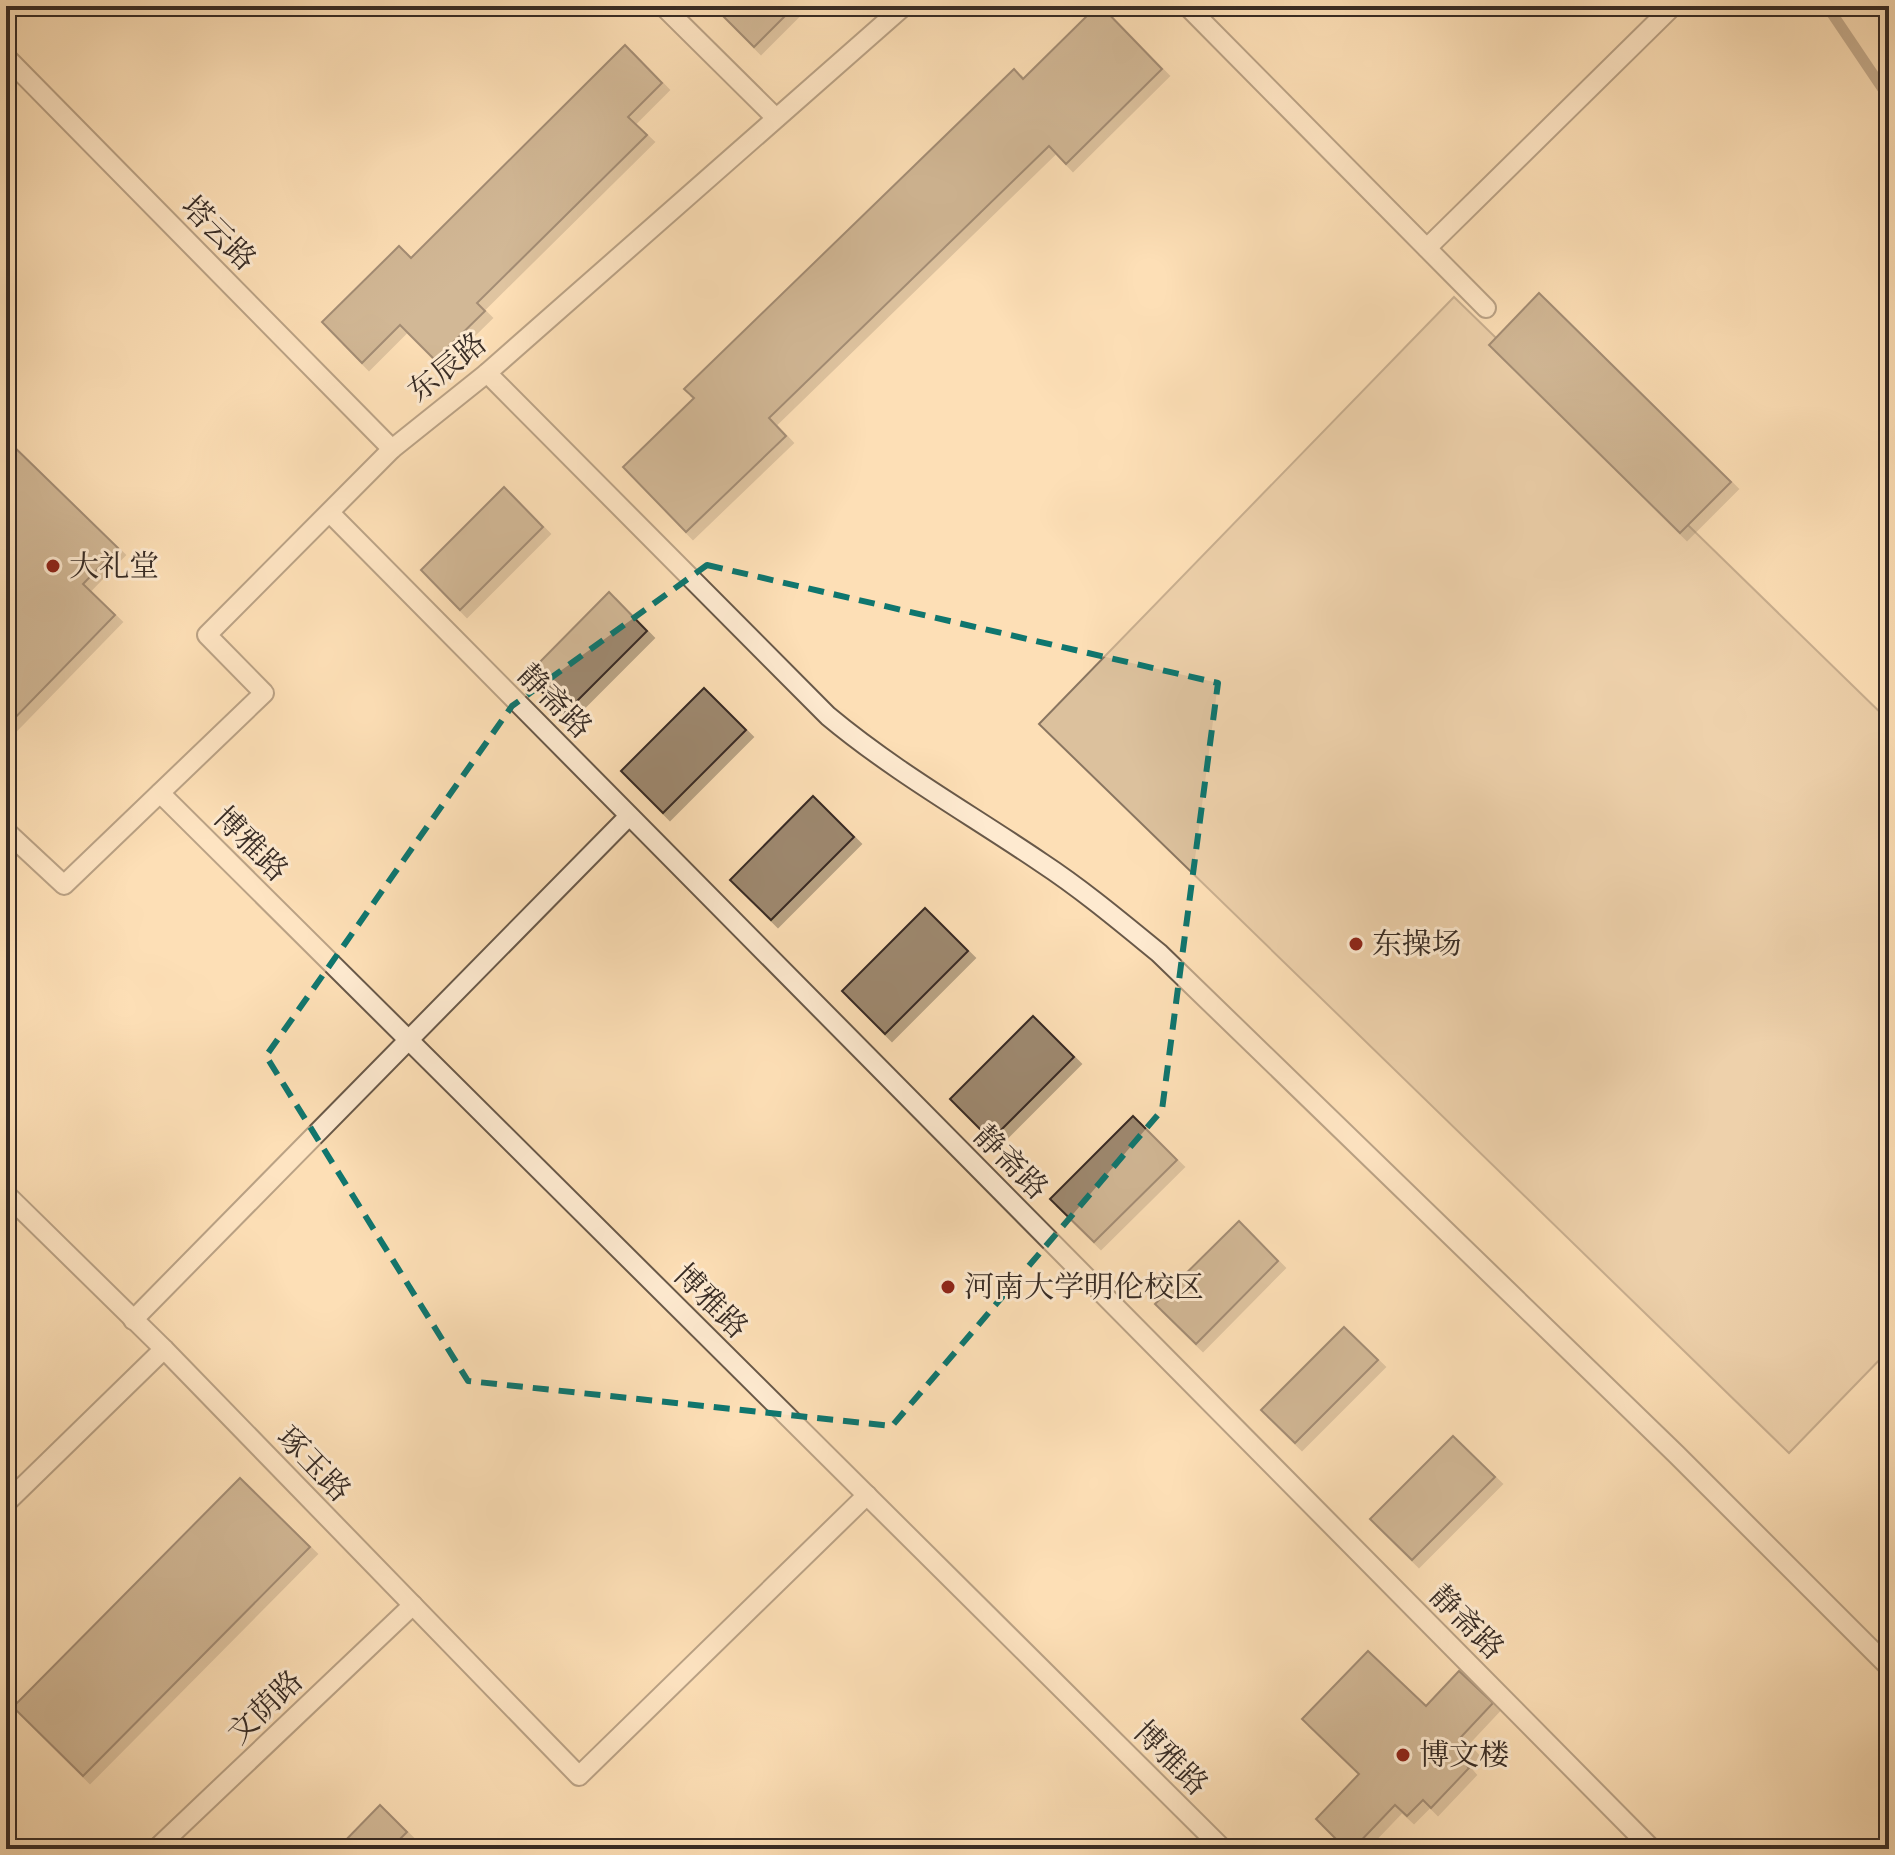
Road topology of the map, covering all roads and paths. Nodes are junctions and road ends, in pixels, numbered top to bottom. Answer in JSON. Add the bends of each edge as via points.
{"nodes":[{"id":1,"x":663,"y":6,"type":"edge"},
{"id":2,"x":904,"y":6,"type":"edge"},
{"id":3,"x":1187,"y":6,"type":"edge"},
{"id":4,"x":1673,"y":6,"type":"edge"},
{"id":5,"x":9,"y":65,"type":"edge"},
{"id":6,"x":776,"y":118,"type":"junction"},
{"id":7,"x":1427,"y":248,"type":"junction"},
{"id":8,"x":1486,"y":308,"type":"dead end"},
{"id":9,"x":487,"y":373,"type":"junction"},
{"id":10,"x":392,"y":449,"type":"junction"},
{"id":11,"x":330,"y":513,"type":"junction"},
{"id":12,"x":160,"y":793,"type":"junction"},
{"id":13,"x":629,"y":816,"type":"junction"},
{"id":14,"x":6,"y":831,"type":"edge"},
{"id":15,"x":409,"y":1040,"type":"junction"},
{"id":16,"x":6,"y":1194,"type":"edge"},
{"id":17,"x":133,"y":1320,"type":"junction"},
{"id":18,"x":164,"y":1349,"type":"junction"},
{"id":19,"x":867,"y":1495,"type":"junction"},
{"id":20,"x":6,"y":1503,"type":"edge"},
{"id":21,"x":413,"y":1605,"type":"junction"},
{"id":22,"x":1889,"y":1667,"type":"edge"},
{"id":23,"x":156,"y":1849,"type":"edge"},
{"id":24,"x":1223,"y":1849,"type":"edge"},
{"id":25,"x":1652,"y":1849,"type":"edge"}],
"edges":[{"from":1,"to":6,"type":"lane"},
{"from":2,"to":6,"type":"lane","name":"东辰路"},
{"from":3,"to":7,"type":"lane"},
{"from":4,"to":7,"type":"lane"},
{"from":5,"to":10,"type":"lane","name":"塔云路"},
{"from":6,"to":9,"type":"lane","name":"东辰路"},
{"from":7,"to":8,"type":"lane"},
{"from":9,"to":10,"type":"lane","name":"东辰路"},
{"from":9,"to":22,"type":"lane","via":[[828,716],[906,777],[1093,899],[1159,953]]},
{"from":10,"to":11,"type":"lane","name":"东辰路"},
{"from":11,"to":12,"type":"lane","name":"东辰路","via":[[207,635],[264,693]]},
{"from":11,"to":13,"type":"lane","name":"静斋路"},
{"from":12,"to":14,"type":"lane","via":[[64,885]]},
{"from":12,"to":15,"type":"lane","name":"博雅路"},
{"from":13,"to":15,"type":"lane"},
{"from":13,"to":25,"type":"lane","name":"静斋路"},
{"from":15,"to":17,"type":"lane"},
{"from":15,"to":19,"type":"lane","name":"博雅路"},
{"from":16,"to":17,"type":"lane","name":"琢玉路"},
{"from":17,"to":18,"type":"lane","name":"琢玉路"},
{"from":18,"to":20,"type":"lane"},
{"from":18,"to":21,"type":"lane","name":"琢玉路"},
{"from":19,"to":21,"type":"lane","name":"琢玉路","via":[[579,1776]]},
{"from":19,"to":24,"type":"lane","name":"博雅路"},
{"from":21,"to":23,"type":"lane","name":"文荫路"}]}
